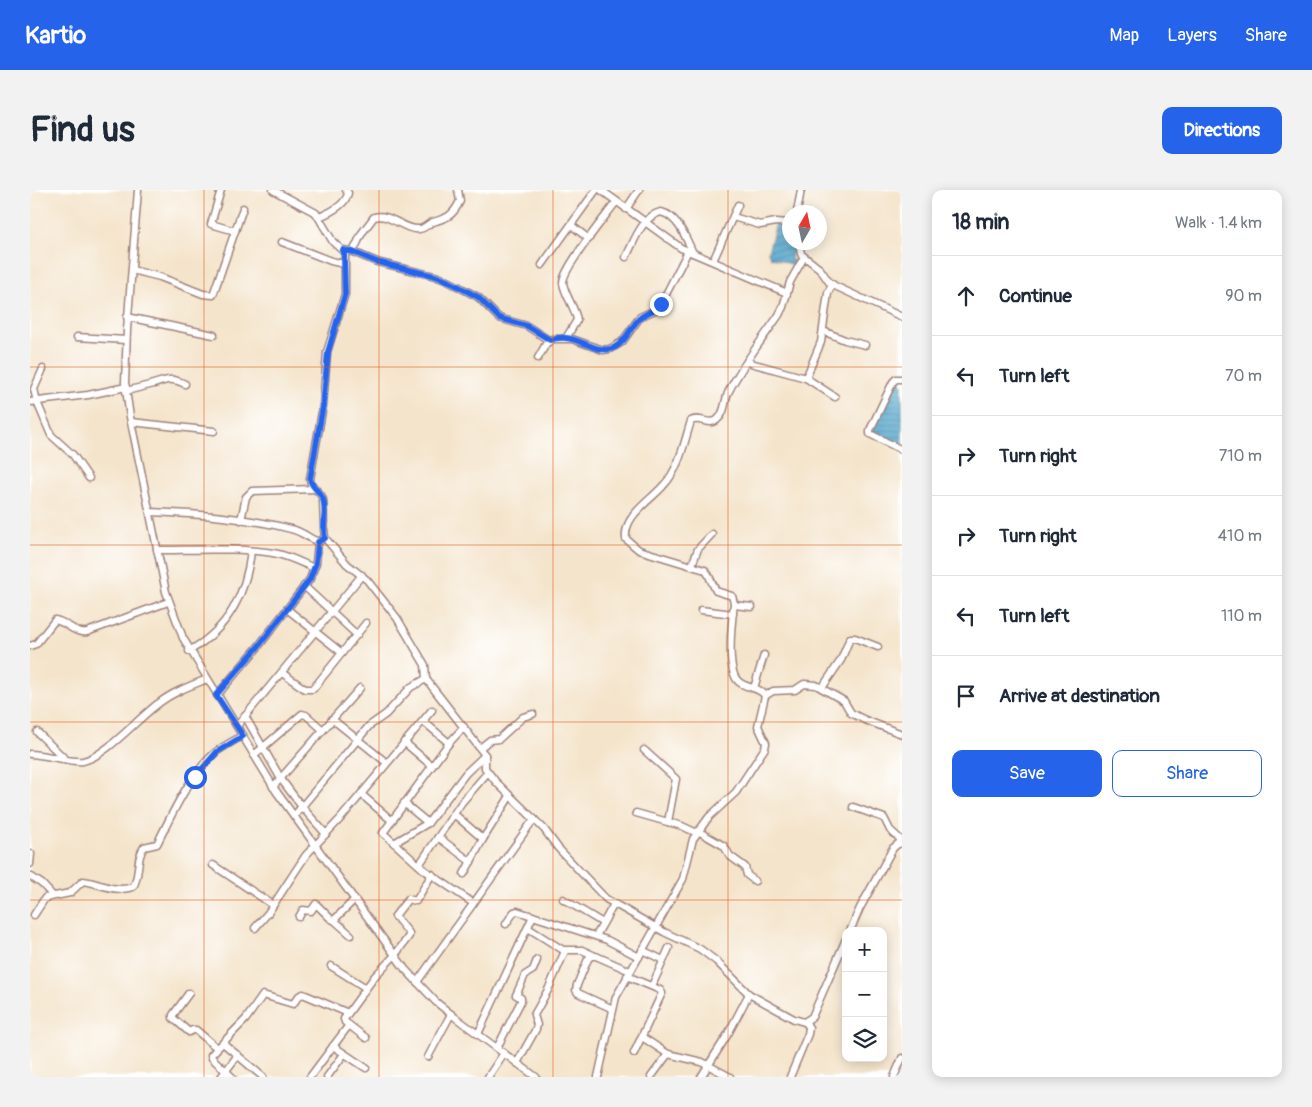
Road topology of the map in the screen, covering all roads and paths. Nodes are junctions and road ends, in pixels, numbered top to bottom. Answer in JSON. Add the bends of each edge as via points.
{"nodes":[{"id":1,"x":138,"y":190,"type":"edge"},
{"id":2,"x":222,"y":190,"type":"edge"},
{"id":3,"x":273,"y":190,"type":"edge"},
{"id":4,"x":346,"y":190,"type":"edge"},
{"id":5,"x":458,"y":190,"type":"edge"},
{"id":6,"x":596,"y":190,"type":"edge"},
{"id":7,"x":601,"y":190,"type":"edge"},
{"id":8,"x":639,"y":190,"type":"edge"},
{"id":9,"x":801,"y":190,"type":"edge"},
{"id":10,"x":282,"y":192,"type":"edge"},
{"id":11,"x":616,"y":202,"type":"junction"},
{"id":12,"x":738,"y":205,"type":"dead end"},
{"id":13,"x":798,"y":205,"type":"edge"},
{"id":14,"x":243,"y":208,"type":"dead end"},
{"id":15,"x":626,"y":210,"type":"junction"},
{"id":16,"x":319,"y":217,"type":"junction"},
{"id":17,"x":733,"y":217,"type":"junction"},
{"id":18,"x":644,"y":222,"type":"junction"},
{"id":19,"x":782,"y":222,"type":"edge"},
{"id":20,"x":572,"y":225,"type":"junction"},
{"id":21,"x":235,"y":231,"type":"junction"},
{"id":22,"x":589,"y":239,"type":"junction"},
{"id":23,"x":282,"y":242,"type":"dead end"},
{"id":24,"x":343,"y":250,"type":"junction"},
{"id":25,"x":800,"y":250,"type":"edge"},
{"id":26,"x":353,"y":252,"type":"junction"},
{"id":27,"x":690,"y":252,"type":"junction"},
{"id":28,"x":626,"y":257,"type":"dead end"},
{"id":29,"x":804,"y":257,"type":"junction"},
{"id":30,"x":713,"y":261,"type":"junction"},
{"id":31,"x":344,"y":264,"type":"junction"},
{"id":32,"x":542,"y":265,"type":"dead end"},
{"id":33,"x":132,"y":270,"type":"junction"},
{"id":34,"x":832,"y":284,"type":"junction"},
{"id":35,"x":786,"y":293,"type":"junction"},
{"id":36,"x":127,"y":317,"type":"junction"},
{"id":37,"x":902,"y":317,"type":"edge"},
{"id":38,"x":823,"y":331,"type":"junction"},
{"id":39,"x":214,"y":335,"type":"dead end"},
{"id":40,"x":77,"y":337,"type":"dead end"},
{"id":41,"x":566,"y":338,"type":"junction"},
{"id":42,"x":126,"y":340,"type":"junction"},
{"id":43,"x":550,"y":340,"type":"junction"},
{"id":44,"x":865,"y":345,"type":"dead end"},
{"id":45,"x":538,"y":358,"type":"dead end"},
{"id":46,"x":747,"y":362,"type":"junction"},
{"id":47,"x":43,"y":369,"type":"dead end"},
{"id":48,"x":806,"y":378,"type":"junction"},
{"id":49,"x":902,"y":379,"type":"edge"},
{"id":50,"x":185,"y":384,"type":"dead end"},
{"id":51,"x":126,"y":389,"type":"junction"},
{"id":52,"x":835,"y":397,"type":"dead end"},
{"id":53,"x":34,"y":402,"type":"edge"},
{"id":54,"x":131,"y":422,"type":"junction"},
{"id":55,"x":214,"y":431,"type":"dead end"},
{"id":56,"x":902,"y":450,"type":"edge"},
{"id":57,"x":89,"y":478,"type":"dead end"},
{"id":58,"x":314,"y":489,"type":"junction"},
{"id":59,"x":150,"y":512,"type":"junction"},
{"id":60,"x":241,"y":520,"type":"junction"},
{"id":61,"x":712,"y":534,"type":"dead end"},
{"id":62,"x":325,"y":538,"type":"junction"},
{"id":63,"x":318,"y":542,"type":"junction"},
{"id":64,"x":157,"y":550,"type":"junction"},
{"id":65,"x":251,"y":551,"type":"junction"},
{"id":66,"x":692,"y":565,"type":"junction"},
{"id":67,"x":314,"y":568,"type":"junction"},
{"id":68,"x":362,"y":575,"type":"junction"},
{"id":69,"x":304,"y":586,"type":"junction"},
{"id":70,"x":168,"y":602,"type":"junction"},
{"id":71,"x":734,"y":605,"type":"junction"},
{"id":72,"x":752,"y":607,"type":"dead end"},
{"id":73,"x":288,"y":609,"type":"junction"},
{"id":74,"x":701,"y":610,"type":"dead end"},
{"id":75,"x":331,"y":611,"type":"junction"},
{"id":76,"x":733,"y":614,"type":"junction"},
{"id":77,"x":366,"y":624,"type":"dead end"},
{"id":78,"x":315,"y":631,"type":"junction"},
{"id":79,"x":357,"y":634,"type":"junction"},
{"id":80,"x":30,"y":646,"type":"edge"},
{"id":81,"x":878,"y":647,"type":"dead end"},
{"id":82,"x":189,"y":650,"type":"junction"},
{"id":83,"x":342,"y":653,"type":"junction"},
{"id":84,"x":764,"y":655,"type":"dead end"},
{"id":85,"x":282,"y":673,"type":"junction"},
{"id":86,"x":207,"y":679,"type":"junction"},
{"id":87,"x":426,"y":679,"type":"junction"},
{"id":88,"x":360,"y":688,"type":"dead end"},
{"id":89,"x":754,"y":688,"type":"junction"},
{"id":90,"x":822,"y":688,"type":"junction"},
{"id":91,"x":216,"y":695,"type":"junction"},
{"id":92,"x":765,"y":696,"type":"junction"},
{"id":93,"x":432,"y":710,"type":"dead end"},
{"id":94,"x":533,"y":714,"type":"dead end"},
{"id":95,"x":245,"y":716,"type":"junction"},
{"id":96,"x":332,"y":719,"type":"junction"},
{"id":97,"x":423,"y":721,"type":"junction"},
{"id":98,"x":237,"y":726,"type":"junction"},
{"id":99,"x":464,"y":728,"type":"junction"},
{"id":100,"x":323,"y":730,"type":"junction"},
{"id":101,"x":37,"y":732,"type":"dead end"},
{"id":102,"x":902,"y":734,"type":"edge"},
{"id":103,"x":243,"y":736,"type":"junction"},
{"id":104,"x":358,"y":740,"type":"junction"},
{"id":105,"x":404,"y":742,"type":"junction"},
{"id":106,"x":449,"y":743,"type":"junction"},
{"id":107,"x":262,"y":748,"type":"junction"},
{"id":108,"x":480,"y":748,"type":"junction"},
{"id":109,"x":644,"y":750,"type":"dead end"},
{"id":110,"x":30,"y":754,"type":"edge"},
{"id":111,"x":254,"y":755,"type":"junction"},
{"id":112,"x":485,"y":755,"type":"junction"},
{"id":113,"x":64,"y":758,"type":"junction"},
{"id":114,"x":387,"y":763,"type":"junction"},
{"id":115,"x":432,"y":766,"type":"junction"},
{"id":116,"x":488,"y":772,"type":"junction"},
{"id":117,"x":280,"y":778,"type":"junction"},
{"id":118,"x":273,"y":787,"type":"junction"},
{"id":119,"x":361,"y":794,"type":"junction"},
{"id":120,"x":510,"y":796,"type":"junction"},
{"id":121,"x":404,"y":804,"type":"junction"},
{"id":122,"x":302,"y":807,"type":"junction"},
{"id":123,"x":853,"y":808,"type":"dead end"},
{"id":124,"x":636,"y":813,"type":"dead end"},
{"id":125,"x":454,"y":814,"type":"junction"},
{"id":126,"x":294,"y":816,"type":"junction"},
{"id":127,"x":534,"y":818,"type":"junction"},
{"id":128,"x":391,"y":820,"type":"junction"},
{"id":129,"x":668,"y":822,"type":"junction"},
{"id":130,"x":428,"y":823,"type":"junction"},
{"id":131,"x":698,"y":832,"type":"junction"},
{"id":132,"x":326,"y":834,"type":"junction"},
{"id":133,"x":438,"y":837,"type":"junction"},
{"id":134,"x":483,"y":839,"type":"junction"},
{"id":135,"x":901,"y":843,"type":"edge"},
{"id":136,"x":394,"y":844,"type":"junction"},
{"id":137,"x":314,"y":845,"type":"junction"},
{"id":138,"x":31,"y":854,"type":"edge"},
{"id":139,"x":471,"y":862,"type":"junction"},
{"id":140,"x":30,"y":864,"type":"edge"},
{"id":141,"x":213,"y":865,"type":"dead end"},
{"id":142,"x":419,"y":865,"type":"junction"},
{"id":143,"x":432,"y":874,"type":"junction"},
{"id":144,"x":464,"y":874,"type":"dead end"},
{"id":145,"x":30,"y":876,"type":"edge"},
{"id":146,"x":755,"y":881,"type":"dead end"},
{"id":147,"x":54,"y":896,"type":"junction"},
{"id":148,"x":563,"y":899,"type":"dead end"},
{"id":149,"x":354,"y":900,"type":"junction"},
{"id":150,"x":472,"y":903,"type":"junction"},
{"id":151,"x":614,"y":904,"type":"junction"},
{"id":152,"x":273,"y":906,"type":"junction"},
{"id":153,"x":34,"y":916,"type":"dead end"},
{"id":154,"x":533,"y":916,"type":"junction"},
{"id":155,"x":299,"y":917,"type":"dead end"},
{"id":156,"x":334,"y":920,"type":"junction"},
{"id":157,"x":603,"y":922,"type":"junction"},
{"id":158,"x":506,"y":924,"type":"dead end"},
{"id":159,"x":655,"y":927,"type":"junction"},
{"id":160,"x":852,"y":927,"type":"edge"},
{"id":161,"x":255,"y":928,"type":"dead end"},
{"id":162,"x":528,"y":928,"type":"junction"},
{"id":163,"x":351,"y":935,"type":"dead end"},
{"id":164,"x":596,"y":936,"type":"junction"},
{"id":165,"x":668,"y":948,"type":"dead end"},
{"id":166,"x":842,"y":948,"type":"edge"},
{"id":167,"x":565,"y":950,"type":"junction"},
{"id":168,"x":640,"y":953,"type":"junction"},
{"id":169,"x":395,"y":955,"type":"junction"},
{"id":170,"x":594,"y":955,"type":"junction"},
{"id":171,"x":537,"y":960,"type":"dead end"},
{"id":172,"x":663,"y":960,"type":"junction"},
{"id":173,"x":331,"y":966,"type":"dead end"},
{"id":174,"x":629,"y":973,"type":"junction"},
{"id":175,"x":417,"y":982,"type":"junction"},
{"id":176,"x":652,"y":986,"type":"junction"},
{"id":177,"x":366,"y":988,"type":"junction"},
{"id":178,"x":189,"y":993,"type":"dead end"},
{"id":179,"x":748,"y":994,"type":"junction"},
{"id":180,"x":613,"y":1009,"type":"junction"},
{"id":181,"x":348,"y":1013,"type":"junction"},
{"id":182,"x":451,"y":1014,"type":"junction"},
{"id":183,"x":806,"y":1022,"type":"junction"},
{"id":184,"x":349,"y":1025,"type":"junction"},
{"id":185,"x":478,"y":1034,"type":"junction"},
{"id":186,"x":642,"y":1037,"type":"junction"},
{"id":187,"x":366,"y":1038,"type":"dead end"},
{"id":188,"x":223,"y":1043,"type":"junction"},
{"id":189,"x":333,"y":1046,"type":"junction"},
{"id":190,"x":217,"y":1048,"type":"junction"},
{"id":191,"x":497,"y":1048,"type":"junction"},
{"id":192,"x":634,"y":1052,"type":"dead end"},
{"id":193,"x":504,"y":1053,"type":"junction"},
{"id":194,"x":344,"y":1054,"type":"junction"},
{"id":195,"x":668,"y":1054,"type":"junction"},
{"id":196,"x":238,"y":1055,"type":"junction"},
{"id":197,"x":428,"y":1058,"type":"dead end"},
{"id":198,"x":902,"y":1058,"type":"edge"},
{"id":199,"x":517,"y":1063,"type":"junction"},
{"id":200,"x":708,"y":1065,"type":"junction"},
{"id":201,"x":366,"y":1068,"type":"dead end"},
{"id":202,"x":226,"y":1071,"type":"junction"},
{"id":203,"x":221,"y":1077,"type":"edge"},
{"id":204,"x":232,"y":1077,"type":"edge"},
{"id":205,"x":263,"y":1077,"type":"edge"},
{"id":206,"x":310,"y":1077,"type":"edge"},
{"id":207,"x":327,"y":1077,"type":"edge"},
{"id":208,"x":488,"y":1077,"type":"edge"},
{"id":209,"x":536,"y":1077,"type":"edge"},
{"id":210,"x":598,"y":1077,"type":"edge"},
{"id":211,"x":651,"y":1077,"type":"edge"},
{"id":212,"x":702,"y":1077,"type":"edge"},
{"id":213,"x":730,"y":1077,"type":"edge"},
{"id":214,"x":790,"y":1077,"type":"edge"},
{"id":215,"x":894,"y":1077,"type":"edge"}],
"edges":[{"from":1,"to":33,"type":"street"},
{"from":2,"to":21,"type":"street","via":[[212,224]]},
{"from":3,"to":10,"type":"street"},
{"from":4,"to":16,"type":"street","via":[[348,196],[345,200]]},
{"from":5,"to":26,"type":"street","via":[[460,201],[449,216],[423,228],[415,229],[381,216],[374,217],[362,232]]},
{"from":6,"to":20,"type":"street"},
{"from":7,"to":11,"type":"street"},
{"from":8,"to":15,"type":"street"},
{"from":9,"to":13,"type":"street"},
{"from":10,"to":16,"type":"street"},
{"from":11,"to":15,"type":"street"},
{"from":11,"to":22,"type":"street"},
{"from":12,"to":17,"type":"street"},
{"from":14,"to":21,"type":"street"},
{"from":15,"to":18,"type":"street"},
{"from":16,"to":24,"type":"street","via":[[334,242]]},
{"from":17,"to":19,"type":"street","via":[[760,225]]},
{"from":17,"to":30,"type":"street"},
{"from":18,"to":27,"type":"street"},
{"from":18,"to":27,"type":"street","via":[[657,213],[670,215],[685,236]]},
{"from":18,"to":28,"type":"street"},
{"from":20,"to":22,"type":"street"},
{"from":20,"to":32,"type":"street"},
{"from":21,"to":33,"type":"street","via":[[212,295]]},
{"from":22,"to":41,"type":"street","via":[[564,277],[577,320]]},
{"from":23,"to":31,"type":"street"},
{"from":24,"to":26,"type":"street"},
{"from":24,"to":31,"type":"street"},
{"from":25,"to":29,"type":"street"},
{"from":26,"to":43,"type":"street","via":[[377,262],[448,281],[478,297],[499,318],[527,326]]},
{"from":27,"to":30,"type":"street"},
{"from":27,"to":41,"type":"street","via":[[661,304],[640,317],[617,346],[603,350]]},
{"from":29,"to":34,"type":"street"},
{"from":29,"to":35,"type":"street"},
{"from":30,"to":35,"type":"street"},
{"from":31,"to":58,"type":"street","via":[[345,294],[328,352],[323,406],[311,469]]},
{"from":33,"to":36,"type":"street"},
{"from":34,"to":37,"type":"street"},
{"from":34,"to":38,"type":"street"},
{"from":35,"to":46,"type":"street","via":[[779,315]]},
{"from":36,"to":39,"type":"street"},
{"from":36,"to":42,"type":"street"},
{"from":38,"to":44,"type":"street"},
{"from":38,"to":48,"type":"street"},
{"from":40,"to":42,"type":"street"},
{"from":41,"to":43,"type":"street"},
{"from":42,"to":51,"type":"street"},
{"from":43,"to":45,"type":"street"},
{"from":46,"to":48,"type":"street"},
{"from":46,"to":66,"type":"street","via":[[729,391],[719,419],[691,421],[669,479],[638,509],[627,530],[626,539],[639,550]]},
{"from":47,"to":53,"type":"street","via":[[34,388]]},
{"from":48,"to":52,"type":"street"},
{"from":49,"to":56,"type":"street","via":[[893,382],[870,434]]},
{"from":50,"to":51,"type":"street","via":[[169,379]]},
{"from":51,"to":53,"type":"street"},
{"from":51,"to":54,"type":"street"},
{"from":53,"to":57,"type":"street","via":[[51,435]]},
{"from":54,"to":55,"type":"street"},
{"from":54,"to":59,"type":"street"},
{"from":58,"to":60,"type":"street","via":[[252,491],[246,497]]},
{"from":58,"to":62,"type":"street","via":[[323,500]]},
{"from":59,"to":60,"type":"street"},
{"from":59,"to":64,"type":"street"},
{"from":60,"to":63,"type":"street","via":[[292,529]]},
{"from":61,"to":66,"type":"street","via":[[698,549]]},
{"from":62,"to":63,"type":"street"},
{"from":62,"to":68,"type":"street","via":[[347,564]]},
{"from":63,"to":67,"type":"street"},
{"from":64,"to":65,"type":"street"},
{"from":64,"to":70,"type":"street"},
{"from":65,"to":67,"type":"street","via":[[288,557]]},
{"from":65,"to":82,"type":"street","via":[[248,572],[232,613],[209,638]]},
{"from":66,"to":71,"type":"street","via":[[705,570],[716,591],[732,596]]},
{"from":67,"to":69,"type":"street"},
{"from":68,"to":75,"type":"street"},
{"from":68,"to":87,"type":"street","via":[[405,629],[425,665]]},
{"from":69,"to":73,"type":"street"},
{"from":69,"to":75,"type":"street"},
{"from":70,"to":80,"type":"street","via":[[87,632],[80,633],[55,620],[36,644]]},
{"from":70,"to":82,"type":"street"},
{"from":71,"to":72,"type":"street"},
{"from":71,"to":76,"type":"street"},
{"from":73,"to":78,"type":"street"},
{"from":73,"to":91,"type":"street"},
{"from":74,"to":76,"type":"street"},
{"from":75,"to":78,"type":"street"},
{"from":75,"to":79,"type":"street"},
{"from":76,"to":89,"type":"street","via":[[730,649],[734,674],[740,683]]},
{"from":77,"to":79,"type":"street"},
{"from":78,"to":83,"type":"street"},
{"from":78,"to":85,"type":"street"},
{"from":79,"to":83,"type":"street"},
{"from":81,"to":90,"type":"street","via":[[850,638]]},
{"from":82,"to":86,"type":"street"},
{"from":83,"to":85,"type":"street","via":[[313,690],[305,689]]},
{"from":84,"to":89,"type":"street"},
{"from":85,"to":95,"type":"street"},
{"from":86,"to":91,"type":"street"},
{"from":86,"to":113,"type":"street","via":[[176,692],[158,704],[92,757],[80,762]]},
{"from":87,"to":99,"type":"street"},
{"from":87,"to":104,"type":"street","via":[[411,686]]},
{"from":88,"to":96,"type":"street"},
{"from":89,"to":92,"type":"street"},
{"from":90,"to":92,"type":"street","via":[[804,684],[795,690],[773,691]]},
{"from":90,"to":102,"type":"street","via":[[844,701],[851,713]]},
{"from":91,"to":98,"type":"street"},
{"from":92,"to":131,"type":"street","via":[[758,726],[766,743],[764,753],[736,792]]},
{"from":93,"to":97,"type":"street"},
{"from":94,"to":108,"type":"street","via":[[523,717],[499,739],[490,740]]},
{"from":95,"to":98,"type":"street"},
{"from":95,"to":107,"type":"street"},
{"from":96,"to":100,"type":"street"},
{"from":96,"to":104,"type":"street"},
{"from":97,"to":105,"type":"street"},
{"from":97,"to":106,"type":"street"},
{"from":98,"to":103,"type":"street"},
{"from":99,"to":106,"type":"street"},
{"from":99,"to":108,"type":"street"},
{"from":100,"to":107,"type":"street","via":[[302,714]]},
{"from":100,"to":117,"type":"street"},
{"from":101,"to":113,"type":"street"},
{"from":103,"to":111,"type":"street"},
{"from":103,"to":147,"type":"street","via":[[209,760],[195,777],[157,844],[144,847],[133,888],[108,888],[83,881],[70,893]]},
{"from":104,"to":114,"type":"street"},
{"from":104,"to":122,"type":"street"},
{"from":105,"to":114,"type":"street"},
{"from":105,"to":115,"type":"street"},
{"from":106,"to":115,"type":"street"},
{"from":107,"to":111,"type":"street"},
{"from":107,"to":117,"type":"street"},
{"from":108,"to":112,"type":"street"},
{"from":109,"to":129,"type":"street","via":[[676,779]]},
{"from":110,"to":113,"type":"street"},
{"from":111,"to":118,"type":"street"},
{"from":112,"to":116,"type":"street","via":[[484,765]]},
{"from":112,"to":130,"type":"street","via":[[466,773]]},
{"from":114,"to":119,"type":"street"},
{"from":115,"to":121,"type":"street"},
{"from":116,"to":120,"type":"street"},
{"from":116,"to":125,"type":"street"},
{"from":117,"to":118,"type":"street"},
{"from":117,"to":122,"type":"street"},
{"from":118,"to":126,"type":"street"},
{"from":119,"to":128,"type":"street"},
{"from":119,"to":132,"type":"street"},
{"from":120,"to":127,"type":"street"},
{"from":120,"to":134,"type":"street"},
{"from":121,"to":128,"type":"street"},
{"from":121,"to":130,"type":"street"},
{"from":122,"to":126,"type":"street"},
{"from":122,"to":132,"type":"street"},
{"from":123,"to":135,"type":"street","via":[[884,818]]},
{"from":124,"to":129,"type":"street"},
{"from":125,"to":133,"type":"street"},
{"from":125,"to":134,"type":"street"},
{"from":126,"to":137,"type":"street"},
{"from":127,"to":150,"type":"street"},
{"from":127,"to":151,"type":"street","via":[[558,848]]},
{"from":128,"to":136,"type":"street","via":[[383,833]]},
{"from":129,"to":131,"type":"street"},
{"from":130,"to":136,"type":"street"},
{"from":131,"to":146,"type":"street","via":[[724,846],[730,856],[745,867],[748,877]]},
{"from":131,"to":159,"type":"street","via":[[683,879]]},
{"from":132,"to":137,"type":"street"},
{"from":133,"to":139,"type":"street"},
{"from":133,"to":142,"type":"street"},
{"from":134,"to":139,"type":"street"},
{"from":135,"to":160,"type":"street","via":[[893,848]]},
{"from":136,"to":142,"type":"street"},
{"from":137,"to":149,"type":"street"},
{"from":137,"to":152,"type":"street"},
{"from":138,"to":140,"type":"street"},
{"from":139,"to":144,"type":"street"},
{"from":141,"to":152,"type":"street"},
{"from":142,"to":143,"type":"street"},
{"from":143,"to":150,"type":"street"},
{"from":143,"to":169,"type":"street","via":[[416,901],[408,899],[395,916],[410,934]]},
{"from":145,"to":147,"type":"street"},
{"from":147,"to":153,"type":"street","via":[[43,901]]},
{"from":148,"to":157,"type":"street"},
{"from":149,"to":156,"type":"street"},
{"from":149,"to":169,"type":"street"},
{"from":150,"to":175,"type":"street"},
{"from":151,"to":157,"type":"street"},
{"from":151,"to":159,"type":"street"},
{"from":152,"to":161,"type":"street"},
{"from":154,"to":158,"type":"street","via":[[516,911]]},
{"from":154,"to":162,"type":"street"},
{"from":154,"to":164,"type":"street"},
{"from":155,"to":156,"type":"street","via":[[303,910],[311,911],[316,904]]},
{"from":156,"to":163,"type":"street"},
{"from":157,"to":164,"type":"street"},
{"from":159,"to":168,"type":"street"},
{"from":159,"to":179,"type":"street","via":[[706,953]]},
{"from":162,"to":167,"type":"street"},
{"from":162,"to":185,"type":"street"},
{"from":164,"to":168,"type":"street"},
{"from":165,"to":172,"type":"street"},
{"from":166,"to":183,"type":"street","via":[[813,1015]]},
{"from":167,"to":170,"type":"street","via":[[582,950]]},
{"from":167,"to":199,"type":"street","via":[[534,1016],[536,1028]]},
{"from":168,"to":172,"type":"street"},
{"from":168,"to":174,"type":"street"},
{"from":169,"to":175,"type":"street"},
{"from":169,"to":177,"type":"street"},
{"from":170,"to":174,"type":"street"},
{"from":170,"to":180,"type":"street","via":[[588,959],[576,990]]},
{"from":171,"to":191,"type":"street","via":[[516,993],[521,1001]]},
{"from":172,"to":176,"type":"street"},
{"from":173,"to":177,"type":"street"},
{"from":174,"to":176,"type":"street"},
{"from":174,"to":180,"type":"street"},
{"from":175,"to":182,"type":"street"},
{"from":176,"to":186,"type":"street","via":[[662,995]]},
{"from":177,"to":181,"type":"street"},
{"from":178,"to":190,"type":"street","via":[[173,1018],[189,1032],[196,1030]]},
{"from":179,"to":183,"type":"street","via":[[794,1019]]},
{"from":179,"to":200,"type":"street"},
{"from":180,"to":210,"type":"street"},
{"from":181,"to":184,"type":"street","via":[[344,1021]]},
{"from":181,"to":188,"type":"street","via":[[303,994],[293,1004],[263,995],[250,1015]]},
{"from":182,"to":185,"type":"street"},
{"from":182,"to":197,"type":"street"},
{"from":183,"to":214,"type":"street","via":[[808,1034]]},
{"from":184,"to":187,"type":"street"},
{"from":184,"to":189,"type":"street"},
{"from":185,"to":191,"type":"street"},
{"from":186,"to":192,"type":"street"},
{"from":186,"to":195,"type":"street"},
{"from":188,"to":190,"type":"street"},
{"from":188,"to":196,"type":"street"},
{"from":189,"to":194,"type":"street"},
{"from":189,"to":206,"type":"street"},
{"from":190,"to":202,"type":"street","via":[[211,1057]]},
{"from":191,"to":193,"type":"street"},
{"from":193,"to":199,"type":"street"},
{"from":193,"to":208,"type":"street"},
{"from":194,"to":201,"type":"street"},
{"from":194,"to":207,"type":"street"},
{"from":195,"to":200,"type":"street"},
{"from":195,"to":211,"type":"street"},
{"from":196,"to":202,"type":"street"},
{"from":196,"to":205,"type":"street"},
{"from":198,"to":215,"type":"street"},
{"from":199,"to":209,"type":"street"},
{"from":200,"to":212,"type":"street"},
{"from":200,"to":213,"type":"street"},
{"from":202,"to":203,"type":"street"},
{"from":202,"to":204,"type":"street"}]}
